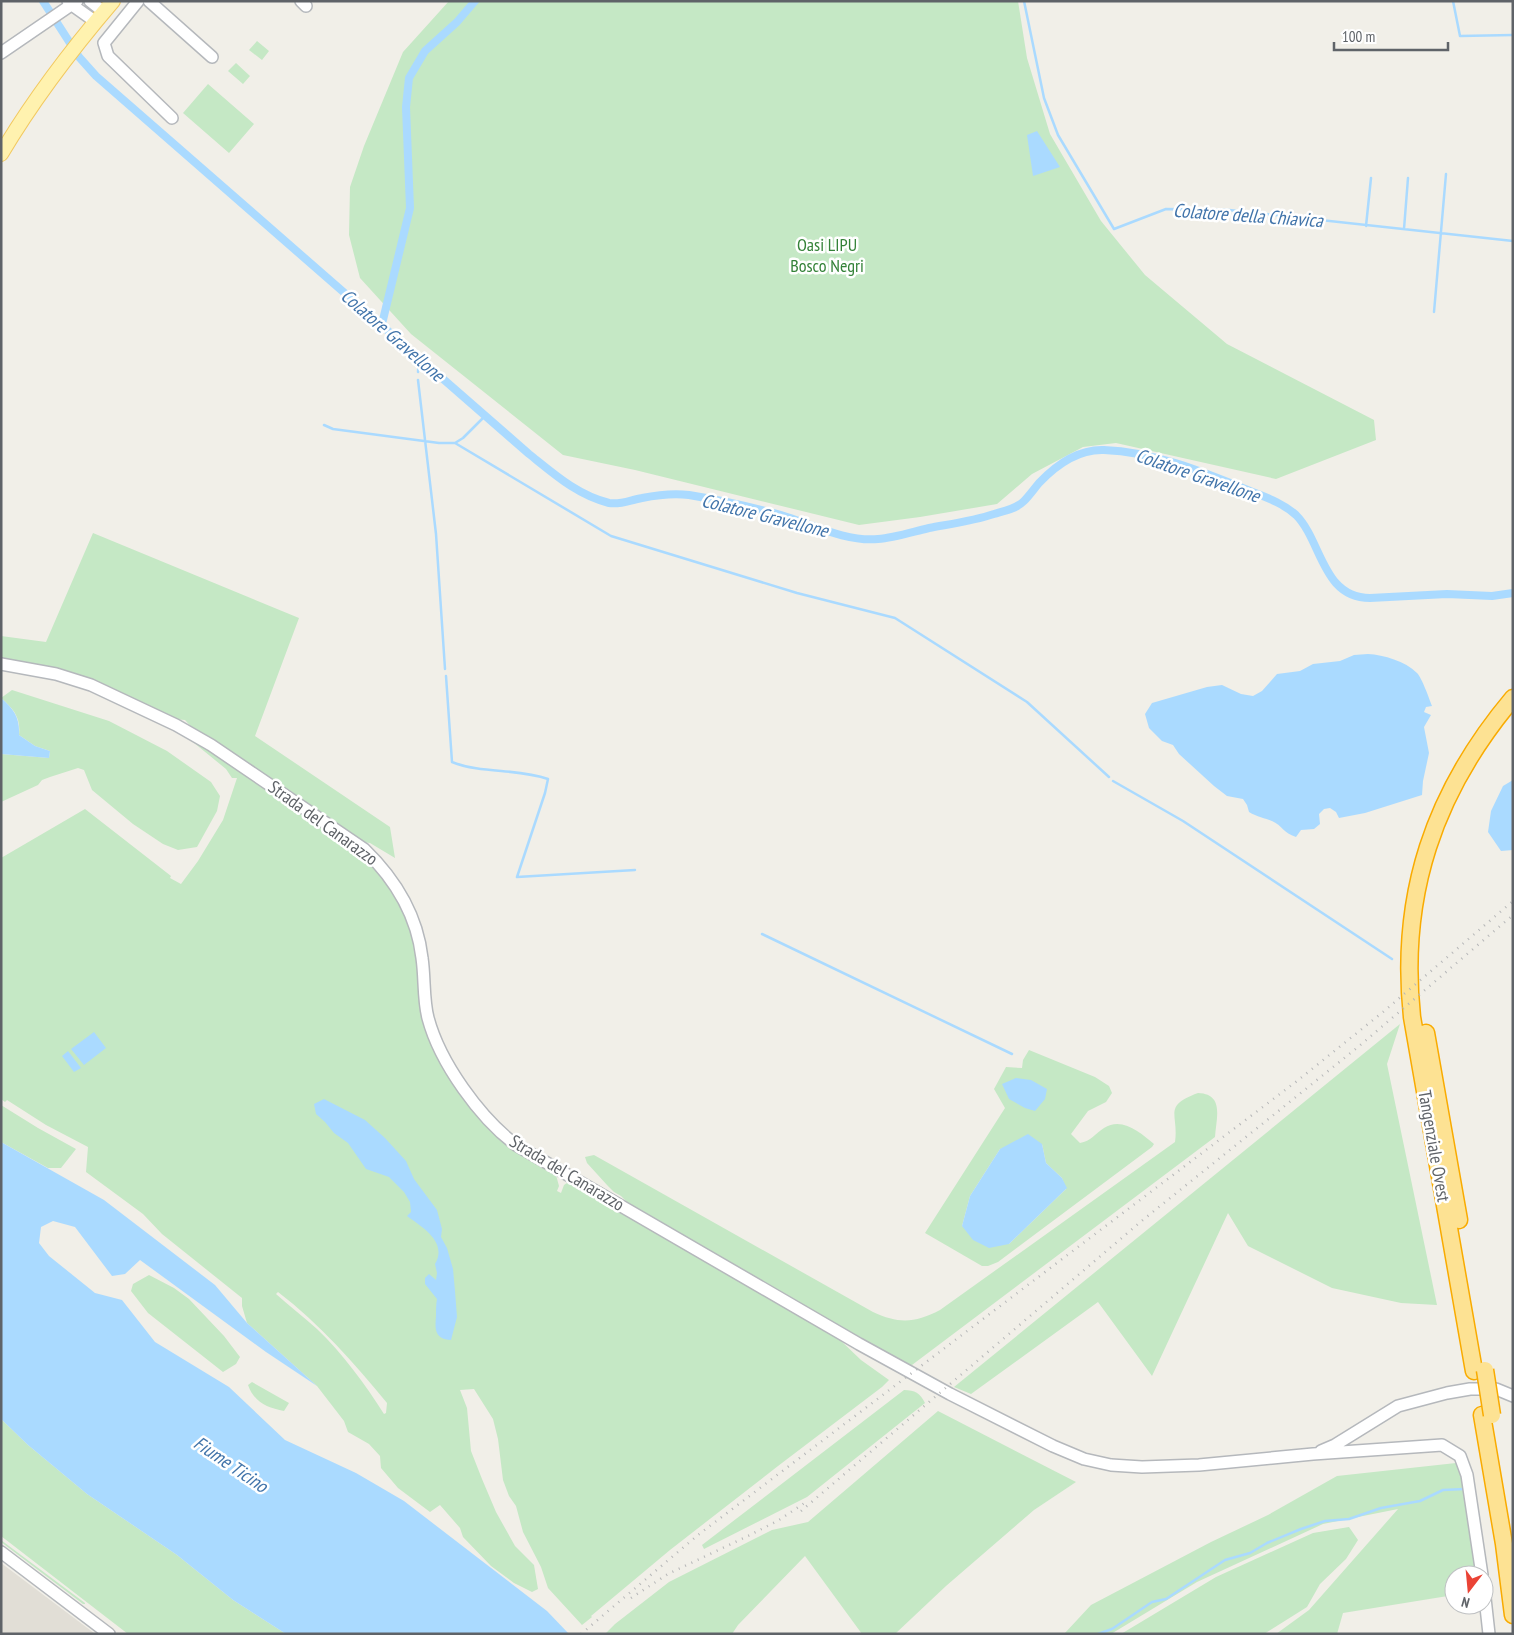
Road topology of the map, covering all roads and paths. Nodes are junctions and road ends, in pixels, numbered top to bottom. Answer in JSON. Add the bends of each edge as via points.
{"nodes":[{"id":1,"x":90,"y":1,"type":"edge"},
{"id":2,"x":113,"y":1,"type":"edge"},
{"id":3,"x":138,"y":1,"type":"edge"},
{"id":4,"x":149,"y":1,"type":"edge"},
{"id":5,"x":70,"y":5,"type":"edge"},
{"id":6,"x":99,"y":18,"type":"junction"},
{"id":7,"x":1,"y":53,"type":"edge"},
{"id":8,"x":212,"y":57,"type":"dead end"},
{"id":9,"x":172,"y":118,"type":"dead end"},
{"id":10,"x":1,"y":154,"type":"edge"},
{"id":11,"x":1,"y":664,"type":"edge"},
{"id":12,"x":1513,"y":698,"type":"edge"},
{"id":13,"x":1513,"y":712,"type":"edge"},
{"id":14,"x":1479,"y":1371,"type":"junction"},
{"id":15,"x":1513,"y":1396,"type":"edge"},
{"id":16,"x":1487,"y":1415,"type":"junction"},
{"id":17,"x":1346,"y":1438,"type":"junction"},
{"id":18,"x":1356,"y":1452,"type":"junction"},
{"id":19,"x":1313,"y":1454,"type":"junction"},
{"id":20,"x":1513,"y":1538,"type":"edge"},
{"id":21,"x":1,"y":1552,"type":"edge"},
{"id":22,"x":1481,"y":1565,"type":"edge"},
{"id":23,"x":1513,"y":1614,"type":"edge"},
{"id":24,"x":1487,"y":1615,"type":"edge"},
{"id":25,"x":109,"y":1634,"type":"edge"},
{"id":26,"x":1489,"y":1634,"type":"edge"}],
"edges":[{"from":1,"to":6,"type":"street","via":[[100,9]]},
{"from":2,"to":6,"type":"main road"},
{"from":3,"to":9,"type":"street","via":[[104,43],[108,56]]},
{"from":4,"to":8,"type":"street"},
{"from":5,"to":6,"type":"street"},
{"from":5,"to":7,"type":"street"},
{"from":6,"to":10,"type":"main road","via":[[71,52]]},
{"from":11,"to":19,"type":"street","name":"Strada del Canarazzo","via":[[56,674],[91,685],[176,725],[211,745],[364,849],[384,868],[398,888],[414,924],[433,1034],[476,1106],[516,1145],[906,1371],[1084,1459],[1142,1467]]},
{"from":12,"to":14,"type":"highway","name":"Tangenziale Ovest","via":[[1463,766],[1434,828],[1413,904],[1409,962],[1413,1026]]},
{"from":13,"to":14,"type":"highway","name":"Tangenziale Ovest","via":[[1468,778],[1443,833],[1424,909],[1419,963],[1422,1010]]},
{"from":14,"to":16,"type":"highway","name":"Tangenziale Ovest","bridge":true},
{"from":15,"to":17,"type":"street","via":[[1496,1389],[1447,1392],[1398,1406]]},
{"from":16,"to":20,"type":"highway","name":"Tangenziale Ovest"},
{"from":16,"to":23,"type":"highway","name":"Tangenziale Ovest"},
{"from":17,"to":18,"type":"street","via":[[1348,1446]]},
{"from":17,"to":19,"type":"street"},
{"from":18,"to":19,"type":"street"},
{"from":18,"to":22,"type":"street","via":[[1442,1445],[1460,1456],[1469,1482]]},
{"from":21,"to":25,"type":"street"},
{"from":24,"to":26,"type":"street"}]}
